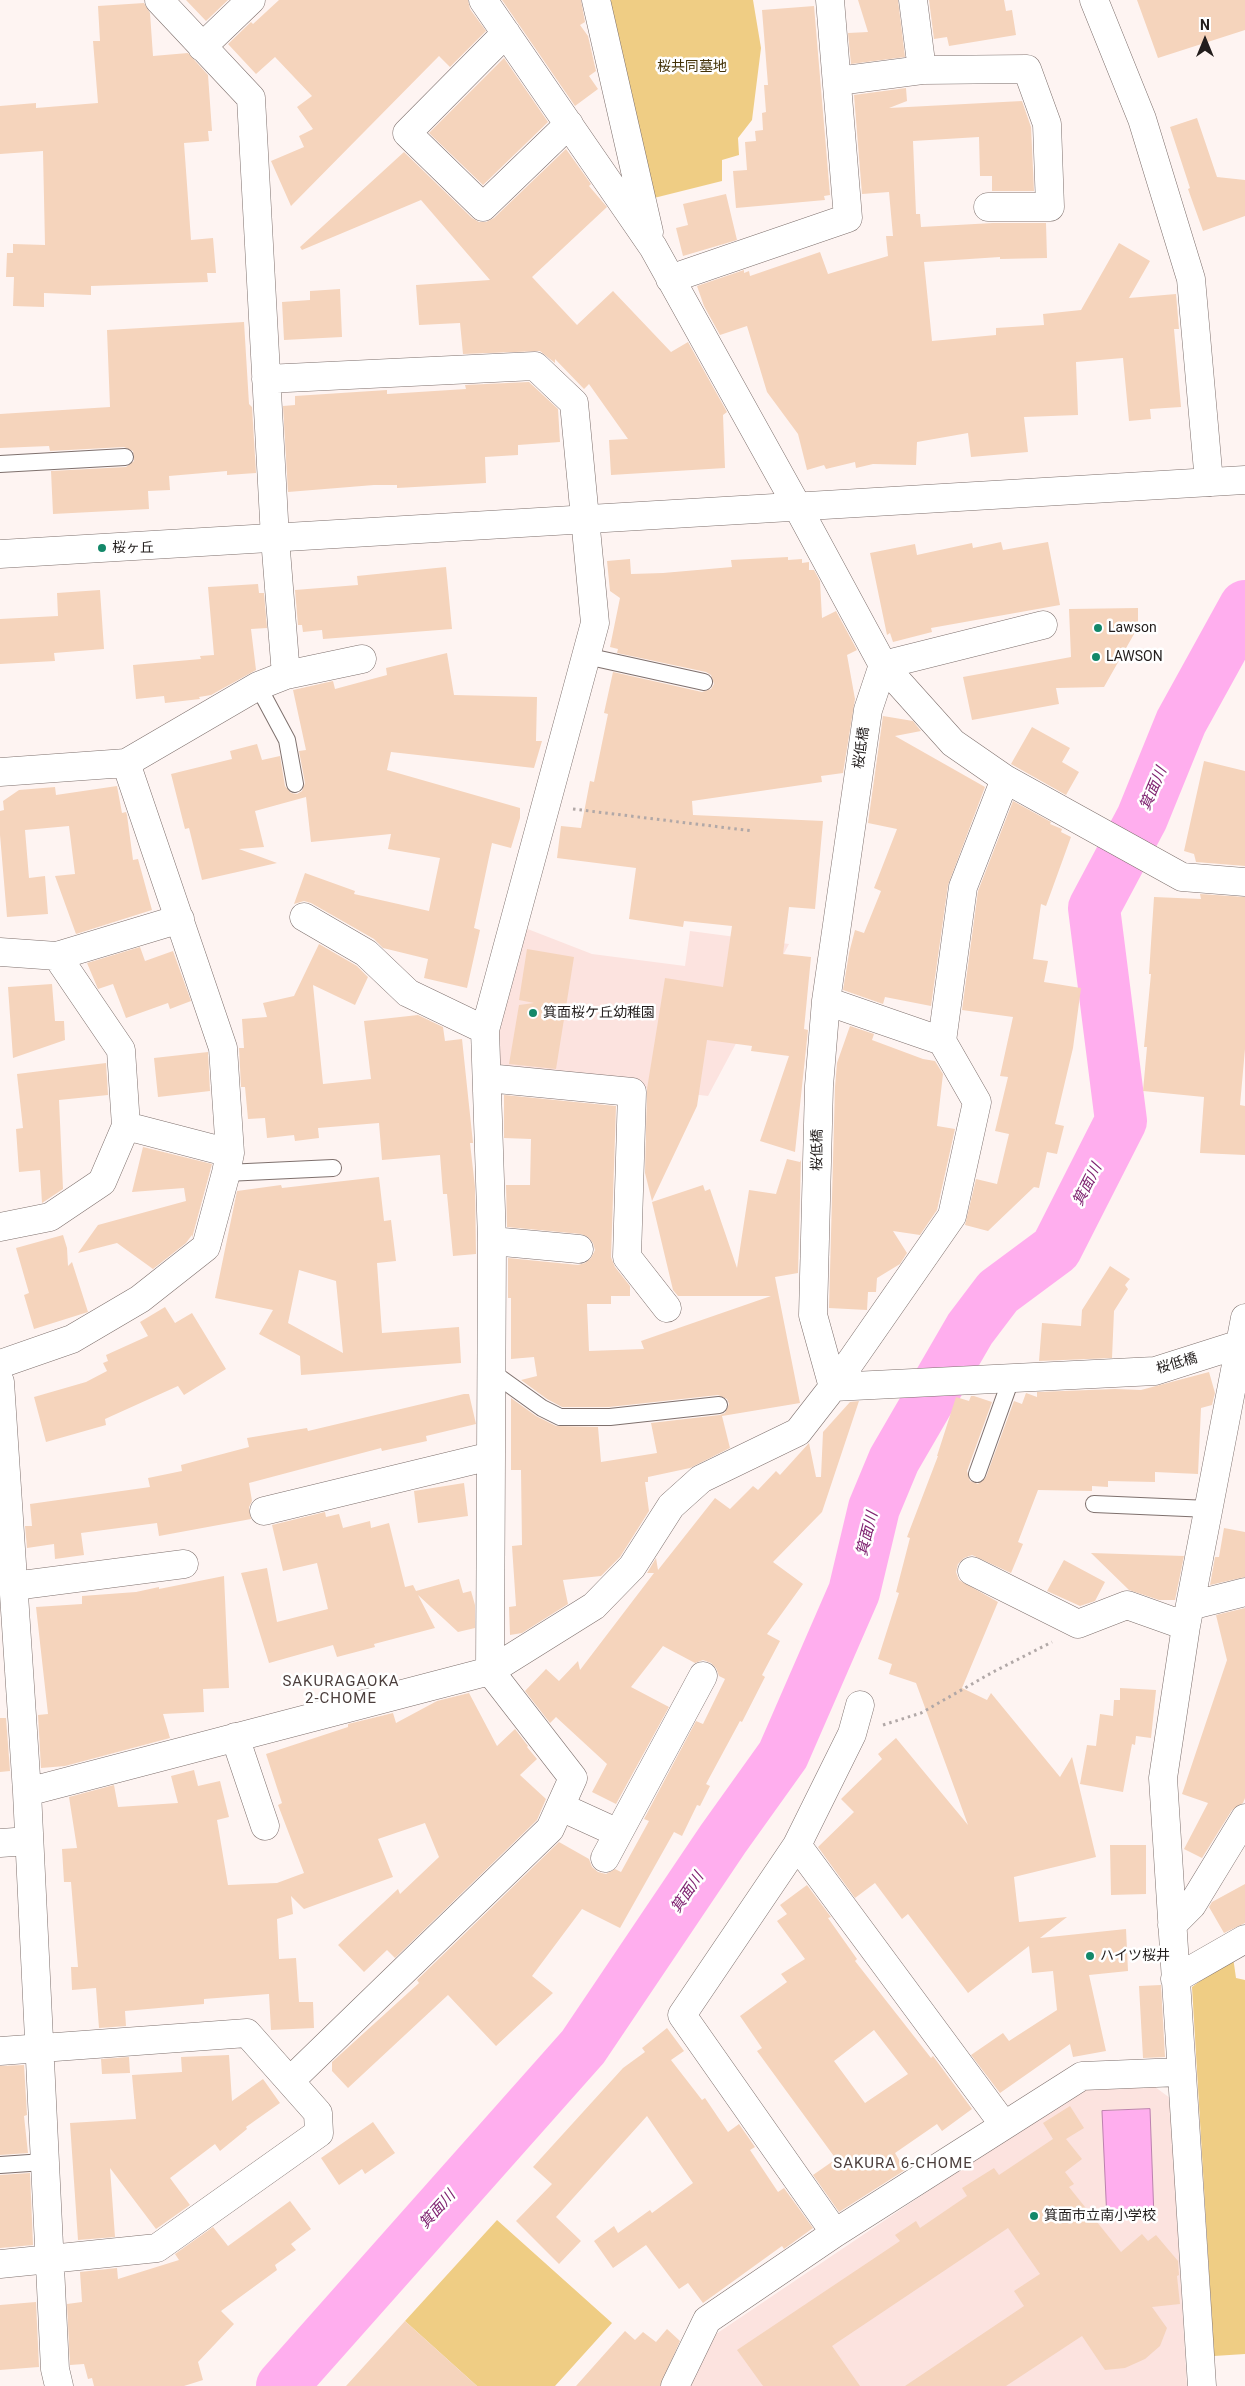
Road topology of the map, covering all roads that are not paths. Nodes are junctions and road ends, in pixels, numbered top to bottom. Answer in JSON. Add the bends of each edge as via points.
{"nodes":[{"id":1,"x":159,"y":0,"type":"edge"},
{"id":2,"x":251,"y":0,"type":"edge"},
{"id":3,"x":484,"y":0,"type":"edge"},
{"id":4,"x":596,"y":0,"type":"edge"},
{"id":5,"x":830,"y":0,"type":"edge"},
{"id":6,"x":913,"y":0,"type":"edge"},
{"id":7,"x":1094,"y":0,"type":"edge"},
{"id":8,"x":506,"y":33,"type":"junction"},
{"id":9,"x":202,"y":47,"type":"junction"},
{"id":10,"x":922,"y":70,"type":"junction"},
{"id":11,"x":838,"y":81,"type":"junction"},
{"id":12,"x":569,"y":124,"type":"junction"},
{"id":13,"x":988,"y":207,"type":"dead end"},
{"id":14,"x":653,"y":247,"type":"junction"},
{"id":15,"x":670,"y":279,"type":"junction"},
{"id":16,"x":266,"y":379,"type":"junction"},
{"id":17,"x":125,"y":457,"type":"dead end"},
{"id":18,"x":0,"y":464,"type":"edge"},
{"id":19,"x":1245,"y":480,"type":"edge"},
{"id":20,"x":1209,"y":482,"type":"junction"},
{"id":21,"x":797,"y":506,"type":"junction"},
{"id":22,"x":585,"y":519,"type":"junction"},
{"id":23,"x":274,"y":538,"type":"junction"},
{"id":24,"x":0,"y":554,"type":"edge"},
{"id":25,"x":1043,"y":625,"type":"dead end"},
{"id":26,"x":586,"y":656,"type":"junction"},
{"id":27,"x":362,"y":659,"type":"dead end"},
{"id":28,"x":883,"y":665,"type":"junction"},
{"id":29,"x":286,"y":675,"type":"junction"},
{"id":30,"x":704,"y":682,"type":"dead end"},
{"id":31,"x":258,"y":686,"type":"junction"},
{"id":32,"x":126,"y":763,"type":"junction"},
{"id":33,"x":0,"y":772,"type":"edge"},
{"id":34,"x":1005,"y":779,"type":"junction"},
{"id":35,"x":294,"y":784,"type":"dead end"},
{"id":36,"x":1245,"y":882,"type":"edge"},
{"id":37,"x":304,"y":917,"type":"dead end"},
{"id":38,"x":180,"y":919,"type":"junction"},
{"id":39,"x":0,"y":952,"type":"edge"},
{"id":40,"x":57,"y":956,"type":"junction"},
{"id":41,"x":826,"y":1001,"type":"junction"},
{"id":42,"x":485,"y":1030,"type":"junction"},
{"id":43,"x":942,"y":1041,"type":"junction"},
{"id":44,"x":487,"y":1078,"type":"junction"},
{"id":45,"x":126,"y":1126,"type":"junction"},
{"id":46,"x":228,"y":1163,"type":"junction"},
{"id":47,"x":333,"y":1168,"type":"dead end"},
{"id":48,"x":0,"y":1227,"type":"edge"},
{"id":49,"x":492,"y":1241,"type":"junction"},
{"id":50,"x":579,"y":1249,"type":"dead end"},
{"id":51,"x":668,"y":1308,"type":"dead end"},
{"id":52,"x":1243,"y":1336,"type":"edge"},
{"id":53,"x":0,"y":1364,"type":"edge"},
{"id":54,"x":492,"y":1372,"type":"junction"},
{"id":55,"x":1011,"y":1379,"type":"junction"},
{"id":56,"x":0,"y":1382,"type":"edge"},
{"id":57,"x":833,"y":1387,"type":"junction"},
{"id":58,"x":719,"y":1405,"type":"dead end"},
{"id":59,"x":491,"y":1456,"type":"junction"},
{"id":60,"x":977,"y":1474,"type":"dead end"},
{"id":61,"x":1094,"y":1504,"type":"dead end"},
{"id":62,"x":1209,"y":1509,"type":"junction"},
{"id":63,"x":264,"y":1511,"type":"dead end"},
{"id":64,"x":6,"y":1558,"type":"edge"},
{"id":65,"x":184,"y":1564,"type":"dead end"},
{"id":66,"x":972,"y":1571,"type":"dead end"},
{"id":67,"x":14,"y":1586,"type":"junction"},
{"id":68,"x":1245,"y":1592,"type":"edge"},
{"id":69,"x":1188,"y":1616,"type":"junction"},
{"id":70,"x":490,"y":1671,"type":"junction"},
{"id":71,"x":703,"y":1676,"type":"dead end"},
{"id":72,"x":860,"y":1705,"type":"dead end"},
{"id":73,"x":235,"y":1737,"type":"junction"},
{"id":74,"x":27,"y":1792,"type":"junction"},
{"id":75,"x":561,"y":1807,"type":"junction"},
{"id":76,"x":1245,"y":1818,"type":"edge"},
{"id":77,"x":264,"y":1826,"type":"dead end"},
{"id":78,"x":618,"y":1833,"type":"junction"},
{"id":79,"x":29,"y":1841,"type":"junction"},
{"id":80,"x":0,"y":1843,"type":"edge"},
{"id":81,"x":797,"y":1845,"type":"junction"},
{"id":82,"x":605,"y":1858,"type":"dead end"},
{"id":83,"x":1172,"y":1926,"type":"junction"},
{"id":84,"x":1245,"y":1939,"type":"edge"},
{"id":85,"x":1175,"y":1979,"type":"junction"},
{"id":86,"x":39,"y":2049,"type":"junction"},
{"id":87,"x":0,"y":2052,"type":"edge"},
{"id":88,"x":1180,"y":2072,"type":"junction"},
{"id":89,"x":290,"y":2080,"type":"junction"},
{"id":90,"x":1004,"y":2125,"type":"junction"},
{"id":91,"x":44,"y":2162,"type":"junction"},
{"id":92,"x":0,"y":2165,"type":"edge"},
{"id":93,"x":835,"y":2233,"type":"junction"},
{"id":94,"x":48,"y":2260,"type":"junction"},
{"id":95,"x":0,"y":2264,"type":"edge"},
{"id":96,"x":59,"y":2386,"type":"edge"},
{"id":97,"x":675,"y":2386,"type":"edge"},
{"id":98,"x":1202,"y":2386,"type":"edge"}],
"edges":[{"from":1,"to":9,"type":"street"},
{"from":2,"to":9,"type":"street"},
{"from":3,"to":8,"type":"street"},
{"from":4,"to":14,"type":"street"},
{"from":5,"to":11,"type":"street"},
{"from":6,"to":10,"type":"street"},
{"from":7,"to":20,"type":"street","via":[[1142,119],[1191,279]]},
{"from":8,"to":12,"type":"street"},
{"from":8,"to":12,"type":"street","via":[[407,133],[483,207]]},
{"from":9,"to":16,"type":"street","via":[[250,98]]},
{"from":10,"to":11,"type":"street"},
{"from":10,"to":13,"type":"street","via":[[1027,69],[1047,124],[1050,207]]},
{"from":11,"to":15,"type":"street","via":[[848,218]]},
{"from":12,"to":14,"type":"street"},
{"from":14,"to":15,"type":"street"},
{"from":15,"to":21,"type":"street"},
{"from":16,"to":22,"type":"street","via":[[535,366],[574,403]]},
{"from":16,"to":23,"type":"street"},
{"from":17,"to":18,"type":"lane"},
{"from":19,"to":20,"type":"street"},
{"from":20,"to":21,"type":"street"},
{"from":21,"to":22,"type":"street"},
{"from":21,"to":28,"type":"street"},
{"from":22,"to":23,"type":"street"},
{"from":22,"to":26,"type":"street","via":[[595,623]]},
{"from":23,"to":24,"type":"street"},
{"from":23,"to":29,"type":"street"},
{"from":25,"to":28,"type":"street"},
{"from":26,"to":30,"type":"lane"},
{"from":26,"to":42,"type":"street"},
{"from":27,"to":29,"type":"street"},
{"from":28,"to":34,"type":"street","via":[[953,743]]},
{"from":28,"to":41,"type":"street","name":"桜低橋","via":[[868,710]]},
{"from":29,"to":31,"type":"street"},
{"from":31,"to":32,"type":"street"},
{"from":31,"to":35,"type":"lane","via":[[287,740]]},
{"from":32,"to":33,"type":"street"},
{"from":32,"to":38,"type":"street"},
{"from":34,"to":36,"type":"street","via":[[1182,877]]},
{"from":34,"to":43,"type":"street","via":[[963,887]]},
{"from":37,"to":42,"type":"street","via":[[366,953],[408,993]]},
{"from":38,"to":40,"type":"street"},
{"from":38,"to":46,"type":"street","via":[[223,1048]]},
{"from":39,"to":40,"type":"street"},
{"from":40,"to":45,"type":"street","via":[[121,1050]]},
{"from":41,"to":43,"type":"street"},
{"from":41,"to":57,"type":"street","name":"桜低橋","via":[[819,1086],[814,1315]]},
{"from":42,"to":44,"type":"street"},
{"from":43,"to":57,"type":"street","via":[[977,1102],[952,1216]]},
{"from":44,"to":49,"type":"street"},
{"from":44,"to":51,"type":"street","via":[[632,1092],[627,1257]]},
{"from":45,"to":46,"type":"street"},
{"from":45,"to":48,"type":"street","via":[[102,1182],[50,1217]]},
{"from":46,"to":47,"type":"lane"},
{"from":46,"to":53,"type":"street","via":[[206,1247],[140,1299],[72,1339]]},
{"from":49,"to":50,"type":"street"},
{"from":49,"to":54,"type":"street"},
{"from":52,"to":55,"type":"street","name":"桜低橋","via":[[1155,1371]]},
{"from":52,"to":62,"type":"street"},
{"from":54,"to":58,"type":"lane","via":[[542,1408],[560,1416],[610,1417]]},
{"from":54,"to":59,"type":"street"},
{"from":55,"to":57,"type":"street","name":"桜低橋"},
{"from":55,"to":60,"type":"lane"},
{"from":56,"to":64,"type":"street"},
{"from":57,"to":70,"type":"street","via":[[798,1432],[701,1479],[671,1506],[632,1567],[594,1606]]},
{"from":59,"to":63,"type":"street"},
{"from":59,"to":70,"type":"street"},
{"from":61,"to":62,"type":"lane"},
{"from":62,"to":69,"type":"street"},
{"from":64,"to":67,"type":"street"},
{"from":65,"to":67,"type":"street"},
{"from":66,"to":69,"type":"street","via":[[1078,1624],[1127,1605]]},
{"from":67,"to":74,"type":"street"},
{"from":68,"to":69,"type":"street"},
{"from":69,"to":83,"type":"street","via":[[1163,1778]]},
{"from":70,"to":73,"type":"street"},
{"from":70,"to":75,"type":"street","via":[[573,1778]]},
{"from":71,"to":78,"type":"street"},
{"from":72,"to":81,"type":"street","via":[[852,1734]]},
{"from":73,"to":74,"type":"street"},
{"from":73,"to":77,"type":"street"},
{"from":74,"to":79,"type":"street"},
{"from":75,"to":78,"type":"street"},
{"from":75,"to":89,"type":"street","via":[[550,1829]]},
{"from":76,"to":83,"type":"street","via":[[1192,1905]]},
{"from":78,"to":82,"type":"street"},
{"from":79,"to":80,"type":"street"},
{"from":79,"to":86,"type":"street"},
{"from":81,"to":90,"type":"street"},
{"from":81,"to":93,"type":"street","via":[[682,2015]]},
{"from":83,"to":85,"type":"street"},
{"from":84,"to":85,"type":"street"},
{"from":85,"to":88,"type":"street"},
{"from":86,"to":87,"type":"street"},
{"from":86,"to":89,"type":"street","via":[[247,2033]]},
{"from":86,"to":91,"type":"street"},
{"from":88,"to":90,"type":"street","via":[[1082,2076]]},
{"from":88,"to":98,"type":"street"},
{"from":89,"to":94,"type":"street","via":[[318,2113],[318,2133],[157,2248]]},
{"from":90,"to":93,"type":"street"},
{"from":91,"to":92,"type":"lane"},
{"from":91,"to":94,"type":"street"},
{"from":93,"to":97,"type":"street","via":[[707,2320]]},
{"from":94,"to":95,"type":"street"},
{"from":94,"to":96,"type":"street","via":[[55,2370]]}]}
